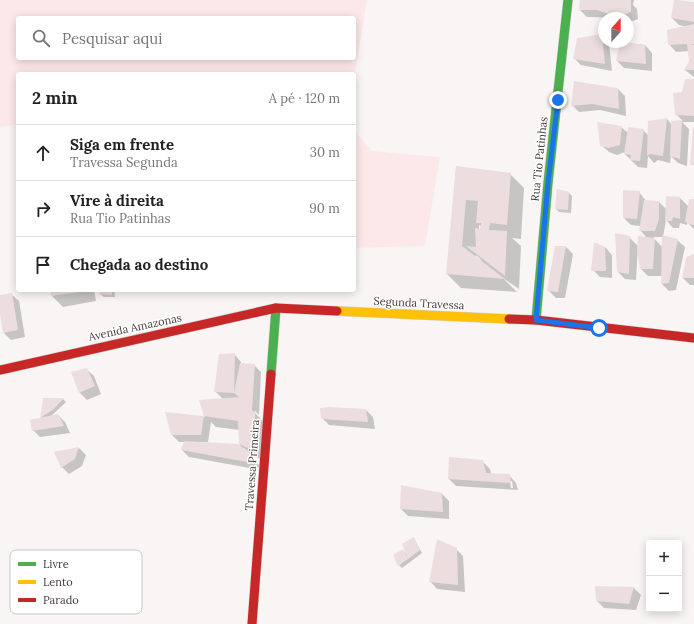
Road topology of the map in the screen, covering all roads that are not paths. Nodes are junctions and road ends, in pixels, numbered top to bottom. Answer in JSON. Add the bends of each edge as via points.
{"nodes":[{"id":1,"x":568,"y":0,"type":"edge"},
{"id":2,"x":276,"y":308,"type":"junction"},
{"id":3,"x":536,"y":320,"type":"junction"},
{"id":4,"x":694,"y":338,"type":"edge"},
{"id":5,"x":0,"y":370,"type":"edge"},
{"id":6,"x":252,"y":624,"type":"edge"}],
"edges":[{"from":1,"to":3,"type":"street","name":"Rua Tio Patinhas"},
{"from":2,"to":3,"type":"street","name":"Segunda Travessa"},
{"from":2,"to":5,"type":"street","name":"Avenida Amazonas"},
{"from":2,"to":6,"type":"street","name":"Travessa Primeira"},
{"from":3,"to":4,"type":"street","name":"Segunda Travessa"}]}
